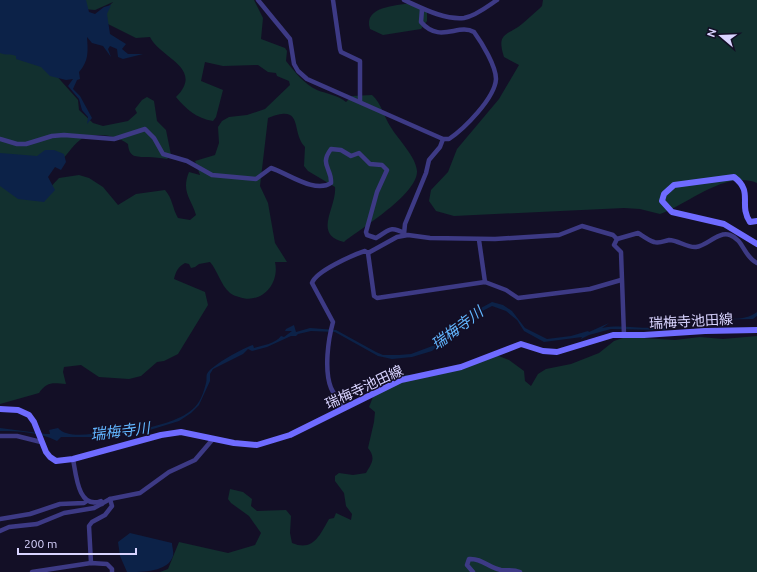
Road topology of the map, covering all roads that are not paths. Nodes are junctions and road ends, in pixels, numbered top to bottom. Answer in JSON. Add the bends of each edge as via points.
{"nodes":[{"id":1,"x":258,"y":0,"type":"edge"},
{"id":2,"x":333,"y":0,"type":"edge"},
{"id":3,"x":404,"y":0,"type":"edge"},
{"id":4,"x":497,"y":0,"type":"edge"},
{"id":5,"x":422,"y":9,"type":"junction"},
{"id":6,"x":360,"y":101,"type":"junction"},
{"id":7,"x":0,"y":138,"type":"edge"},
{"id":8,"x":444,"y":139,"type":"junction"},
{"id":9,"x":757,"y":221,"type":"edge"},
{"id":10,"x":404,"y":234,"type":"junction"},
{"id":11,"x":617,"y":239,"type":"junction"},
{"id":12,"x":479,"y":240,"type":"junction"},
{"id":13,"x":757,"y":244,"type":"edge"},
{"id":14,"x":368,"y":253,"type":"junction"},
{"id":15,"x":757,"y":263,"type":"edge"},
{"id":16,"x":621,"y":280,"type":"junction"},
{"id":17,"x":484,"y":282,"type":"junction"},
{"id":18,"x":757,"y":330,"type":"edge"},
{"id":19,"x":624,"y":336,"type":"junction"},
{"id":20,"x":345,"y":408,"type":"junction"},
{"id":21,"x":0,"y":409,"type":"edge"},
{"id":22,"x":0,"y":436,"type":"edge"},
{"id":23,"x":213,"y":439,"type":"junction"},
{"id":24,"x":41,"y":442,"type":"junction"},
{"id":25,"x":73,"y":459,"type":"junction"},
{"id":26,"x":110,"y":500,"type":"junction"},
{"id":27,"x":87,"y":501,"type":"junction"},
{"id":28,"x":102,"y":504,"type":"junction"},
{"id":29,"x":0,"y":519,"type":"edge"},
{"id":30,"x":0,"y":531,"type":"edge"},
{"id":31,"x":91,"y":563,"type":"junction"},
{"id":32,"x":32,"y":572,"type":"edge"},
{"id":33,"x":112,"y":572,"type":"edge"},
{"id":34,"x":472,"y":572,"type":"edge"},
{"id":35,"x":520,"y":572,"type":"edge"}],
"edges":[{"from":1,"to":6,"type":"street","via":[[290,39],[294,64],[298,71],[319,86]]},
{"from":2,"to":6,"type":"street","via":[[340,49],[360,61]]},
{"from":3,"to":5,"type":"street"},
{"from":4,"to":5,"type":"street","via":[[464,18]]},
{"from":5,"to":8,"type":"street","via":[[421,22],[433,31],[474,32],[495,74],[493,89],[483,105],[459,132],[449,139]]},
{"from":6,"to":8,"type":"street"},
{"from":7,"to":10,"type":"street","via":[[17,144],[64,135],[114,139],[145,129],[154,138],[163,154],[187,161],[212,176],[256,179],[272,168],[302,182],[322,186],[330,183],[325,162],[326,155],[331,149],[341,150],[352,156],[359,153],[370,164],[382,165],[387,170],[377,192],[367,235],[376,238],[386,230],[394,228]]},
{"from":8,"to":10,"type":"street","via":[[429,160],[405,224]]},
{"from":9,"to":13,"type":"main road","via":[[750,222],[746,217],[746,190],[734,177],[674,185],[664,194],[662,201],[672,212],[724,224]]},
{"from":10,"to":12,"type":"street"},
{"from":10,"to":14,"type":"street"},
{"from":11,"to":12,"type":"street","via":[[613,235],[582,226],[559,235]]},
{"from":11,"to":15,"type":"street","via":[[638,233],[654,242],[669,240],[692,248],[729,234],[738,241],[749,259]]},
{"from":11,"to":16,"type":"street","via":[[614,245],[622,252]]},
{"from":12,"to":17,"type":"street"},
{"from":14,"to":17,"type":"street","via":[[374,296],[377,298]]},
{"from":14,"to":20,"type":"street","via":[[365,251],[353,255],[319,273],[313,280],[316,292],[333,322],[329,336],[330,387]]},
{"from":16,"to":17,"type":"street","via":[[590,289],[518,298],[506,290]]},
{"from":16,"to":19,"type":"street"},
{"from":18,"to":19,"type":"main road","name":"瑞梅寺池田線"},
{"from":19,"to":20,"type":"main road","name":"瑞梅寺池田線","via":[[606,336],[557,352],[543,351],[521,344],[461,367],[401,380]]},
{"from":20,"to":23,"type":"main road","name":"瑞梅寺池田線","via":[[268,443],[251,445]]},
{"from":21,"to":24,"type":"main road","via":[[22,411],[29,415]]},
{"from":22,"to":24,"type":"street","via":[[17,436]]},
{"from":23,"to":25,"type":"main road","name":"瑞梅寺池田線","via":[[181,432]]},
{"from":23,"to":26,"type":"street","via":[[195,460],[169,472],[140,493]]},
{"from":24,"to":25,"type":"main road","name":"瑞梅寺池田線","via":[[53,460]]},
{"from":25,"to":27,"type":"street","via":[[80,492]]},
{"from":26,"to":28,"type":"street"},
{"from":26,"to":31,"type":"street","via":[[112,506],[109,511],[89,526]]},
{"from":27,"to":28,"type":"street","via":[[101,501]]},
{"from":27,"to":29,"type":"street","via":[[51,506],[30,514]]},
{"from":28,"to":30,"type":"street","via":[[91,509],[64,513],[37,524],[9,527]]},
{"from":31,"to":32,"type":"street"},
{"from":31,"to":33,"type":"street","via":[[107,564]]},
{"from":34,"to":35,"type":"street","via":[[467,565],[469,559],[503,571]]}]}
